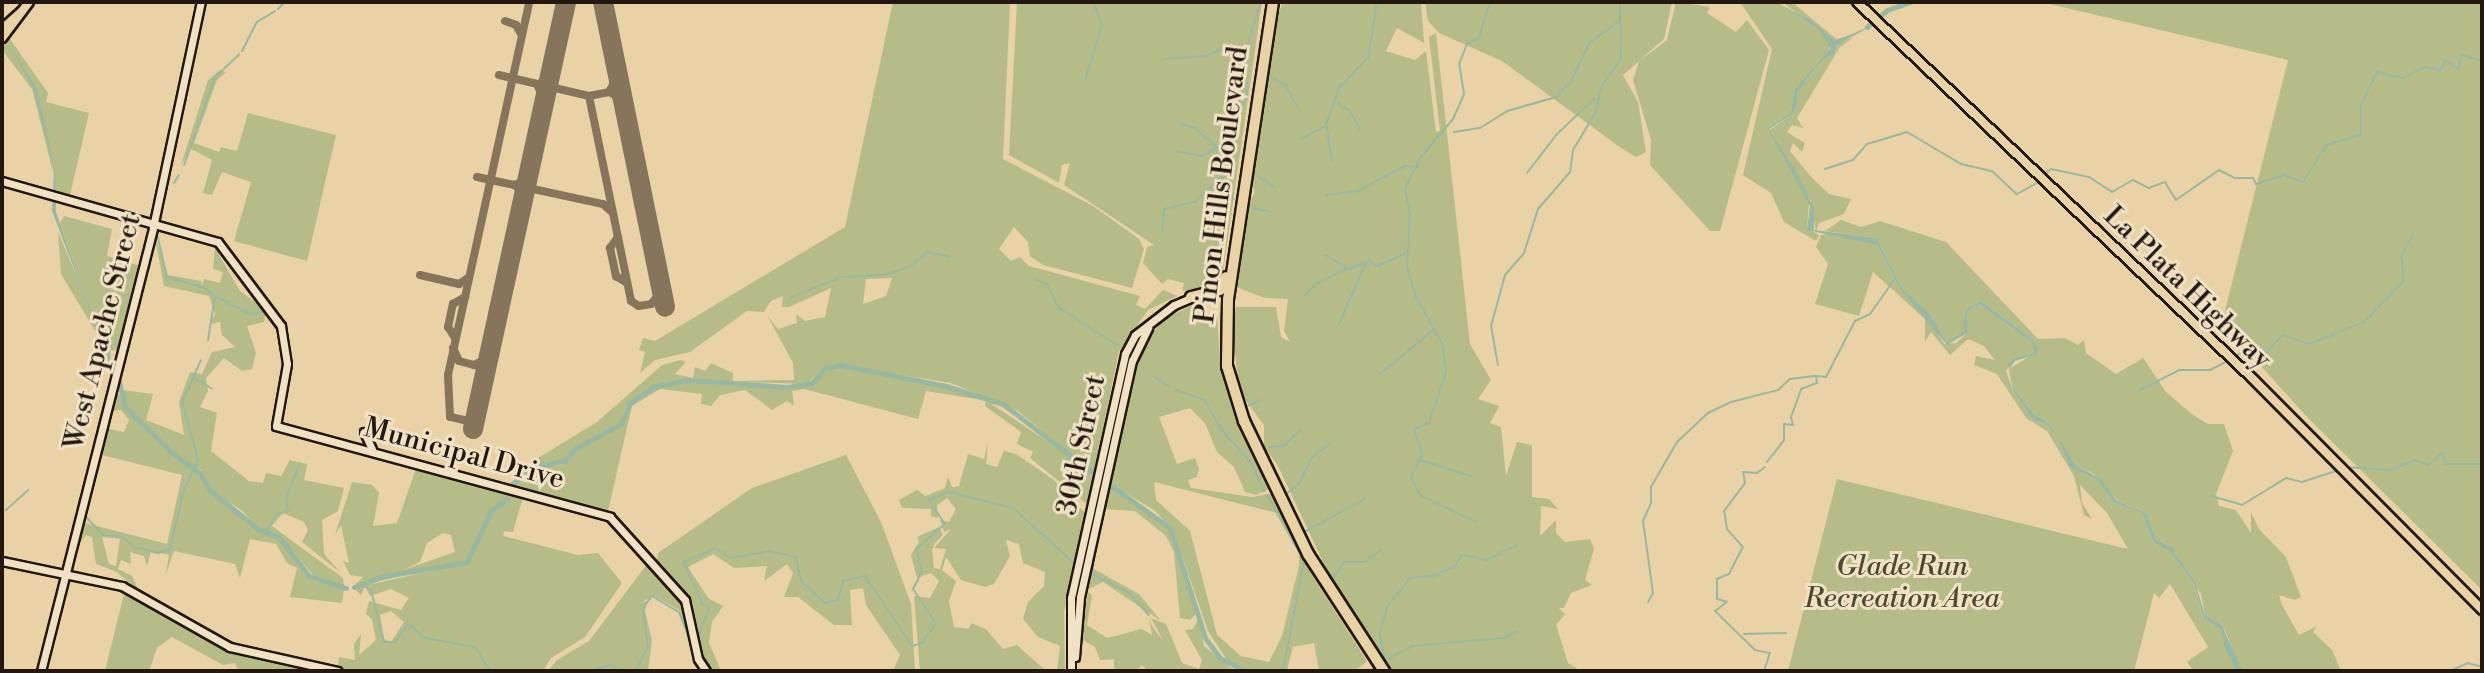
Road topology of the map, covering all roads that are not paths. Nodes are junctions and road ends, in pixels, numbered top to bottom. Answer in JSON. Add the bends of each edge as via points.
{"nodes":[{"id":1,"x":29,"y":2,"type":"edge"},
{"id":2,"x":201,"y":2,"type":"edge"},
{"id":3,"x":1273,"y":2,"type":"edge"},
{"id":4,"x":1857,"y":2,"type":"edge"},
{"id":5,"x":22,"y":11,"type":"junction"},
{"id":6,"x":2,"y":29,"type":"edge"},
{"id":7,"x":2,"y":38,"type":"edge"},
{"id":8,"x":2,"y":181,"type":"edge"},
{"id":9,"x":1241,"y":213,"type":"junction"},
{"id":10,"x":154,"y":221,"type":"junction"},
{"id":11,"x":1228,"y":295,"type":"junction"},
{"id":12,"x":1188,"y":298,"type":"junction"},
{"id":13,"x":1227,"y":361,"type":"junction"},
{"id":14,"x":364,"y":432,"type":"dead end"},
{"id":15,"x":378,"y":453,"type":"junction"},
{"id":16,"x":2,"y":561,"type":"edge"},
{"id":17,"x":67,"y":567,"type":"junction"},
{"id":18,"x":65,"y":577,"type":"junction"},
{"id":19,"x":91,"y":578,"type":"junction"},
{"id":20,"x":2482,"y":610,"type":"edge"},
{"id":21,"x":41,"y":671,"type":"edge"},
{"id":22,"x":337,"y":671,"type":"edge"},
{"id":23,"x":706,"y":671,"type":"edge"},
{"id":24,"x":1071,"y":671,"type":"edge"},
{"id":25,"x":1384,"y":671,"type":"edge"}],
"edges":[{"from":1,"to":5,"type":"main road"},
{"from":2,"to":10,"type":"main road","name":"West Apache Street"},
{"from":3,"to":9,"type":"highway","name":"Pinon Hills Boulevard"},
{"from":4,"to":20,"type":"main road","name":"La Plata Highway","via":[[2252,378]]},
{"from":5,"to":6,"type":"main road"},
{"from":5,"to":7,"type":"main road"},
{"from":8,"to":10,"type":"main road"},
{"from":9,"to":11,"type":"highway","name":"Pinon Hills Boulevard"},
{"from":9,"to":12,"type":"highway","via":[[1223,287]]},
{"from":10,"to":15,"type":"main road","name":"Municipal Drive","via":[[218,242],[274,313],[287,352],[274,424]]},
{"from":10,"to":17,"type":"main road","name":"West Apache Street"},
{"from":11,"to":12,"type":"main road"},
{"from":11,"to":13,"type":"highway","name":"Pinon Hills Boulevard"},
{"from":12,"to":13,"type":"highway","via":[[1220,301]]},
{"from":12,"to":24,"type":"main road","via":[[1149,325],[1132,361],[1080,597]]},
{"from":13,"to":25,"type":"highway","name":"Pinon Hills Boulevard","via":[[1244,421],[1308,554]]},
{"from":14,"to":15,"type":"main road","via":[[366,443]]},
{"from":15,"to":23,"type":"main road","name":"Municipal Drive","via":[[617,521],[685,600],[698,659]]},
{"from":16,"to":18,"type":"main road"},
{"from":17,"to":18,"type":"main road","name":"West Apache Street"},
{"from":17,"to":19,"type":"main road"},
{"from":18,"to":19,"type":"main road"},
{"from":18,"to":21,"type":"main road","name":"West Apache Street"},
{"from":19,"to":22,"type":"main road","via":[[127,588],[240,651]]}]}
